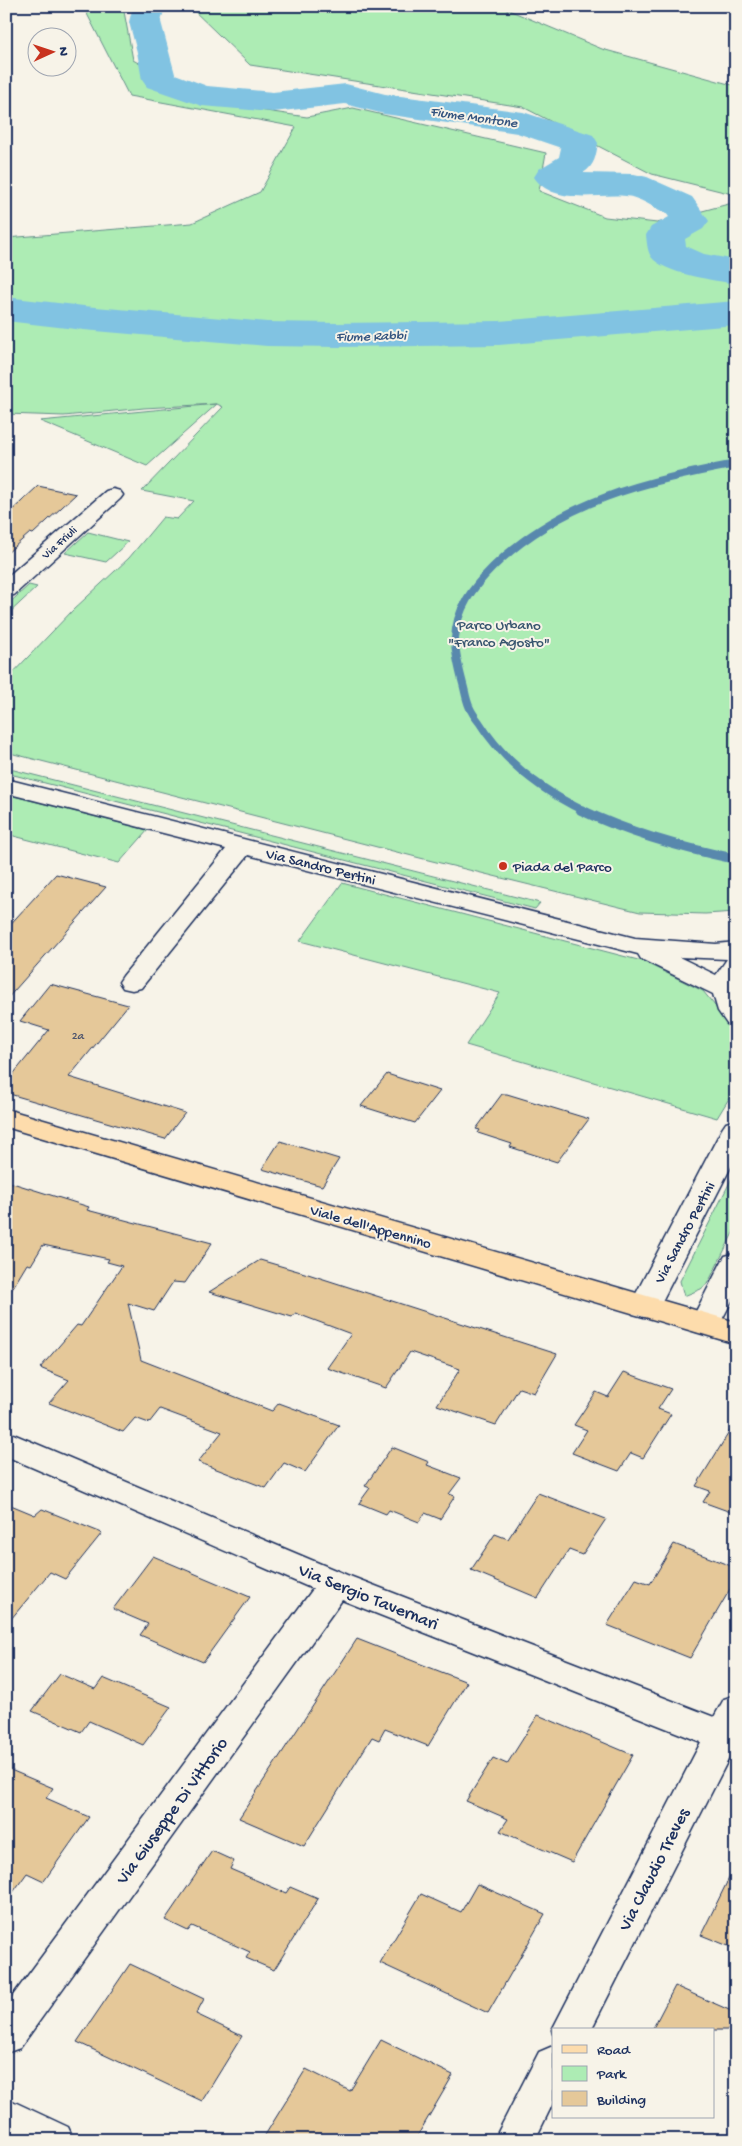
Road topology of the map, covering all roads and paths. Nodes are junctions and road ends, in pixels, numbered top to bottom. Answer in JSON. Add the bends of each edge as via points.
{"nodes":[{"id":1,"x":112,"y":495,"type":"dead end"},
{"id":2,"x":6,"y":590,"type":"edge"},
{"id":3,"x":6,"y":786,"type":"edge"},
{"id":4,"x":242,"y":846,"type":"junction"},
{"id":5,"x":635,"y":946,"type":"junction"},
{"id":6,"x":736,"y":950,"type":"edge"},
{"id":7,"x":736,"y":964,"type":"edge"},
{"id":8,"x":132,"y":982,"type":"dead end"},
{"id":9,"x":725,"y":990,"type":"junction"},
{"id":10,"x":736,"y":1018,"type":"edge"},
{"id":11,"x":6,"y":1118,"type":"edge"},
{"id":12,"x":736,"y":1129,"type":"edge"},
{"id":13,"x":736,"y":1263,"type":"edge"},
{"id":14,"x":644,"y":1307,"type":"junction"},
{"id":15,"x":705,"y":1323,"type":"junction"},
{"id":16,"x":736,"y":1333,"type":"edge"},
{"id":17,"x":6,"y":1442,"type":"edge"},
{"id":18,"x":335,"y":1584,"type":"junction"},
{"id":19,"x":731,"y":1728,"type":"edge"},
{"id":20,"x":572,"y":2028,"type":"edge"},
{"id":21,"x":6,"y":2036,"type":"edge"},
{"id":22,"x":552,"y":2066,"type":"edge"},
{"id":23,"x":6,"y":2116,"type":"edge"},
{"id":24,"x":54,"y":2140,"type":"edge"},
{"id":25,"x":514,"y":2140,"type":"edge"}],
"edges":[{"from":1,"to":2,"type":"street","name":"Via Friuli"},
{"from":3,"to":4,"type":"street","name":"Via Sandro Pertini"},
{"from":4,"to":5,"type":"street","name":"Via Sandro Pertini"},
{"from":4,"to":8,"type":"street"},
{"from":5,"to":6,"type":"street","name":"Via Sandro Pertini","via":[[716,952]]},
{"from":5,"to":9,"type":"street","name":"Via Sandro Pertini"},
{"from":7,"to":9,"type":"street","via":[[729,974]]},
{"from":9,"to":10,"type":"street","via":[[730,1012]]},
{"from":11,"to":14,"type":"main road","name":"Viale dell'Appennino"},
{"from":12,"to":14,"type":"street","name":"Via Sandro Pertini"},
{"from":13,"to":15,"type":"street"},
{"from":14,"to":15,"type":"main road","name":"Viale dell'Appennino"},
{"from":15,"to":16,"type":"main road","name":"Viale dell'Appennino"},
{"from":17,"to":18,"type":"street","name":"Via Sergio Tavernari"},
{"from":18,"to":19,"type":"street","name":"Via Sergio Tavernari"},
{"from":18,"to":21,"type":"street","name":"Via Giuseppe Di Vittorio"},
{"from":19,"to":20,"type":"street","name":"Via Claudio Treves"},
{"from":22,"to":25,"type":"street"},
{"from":23,"to":24,"type":"street"}]}
